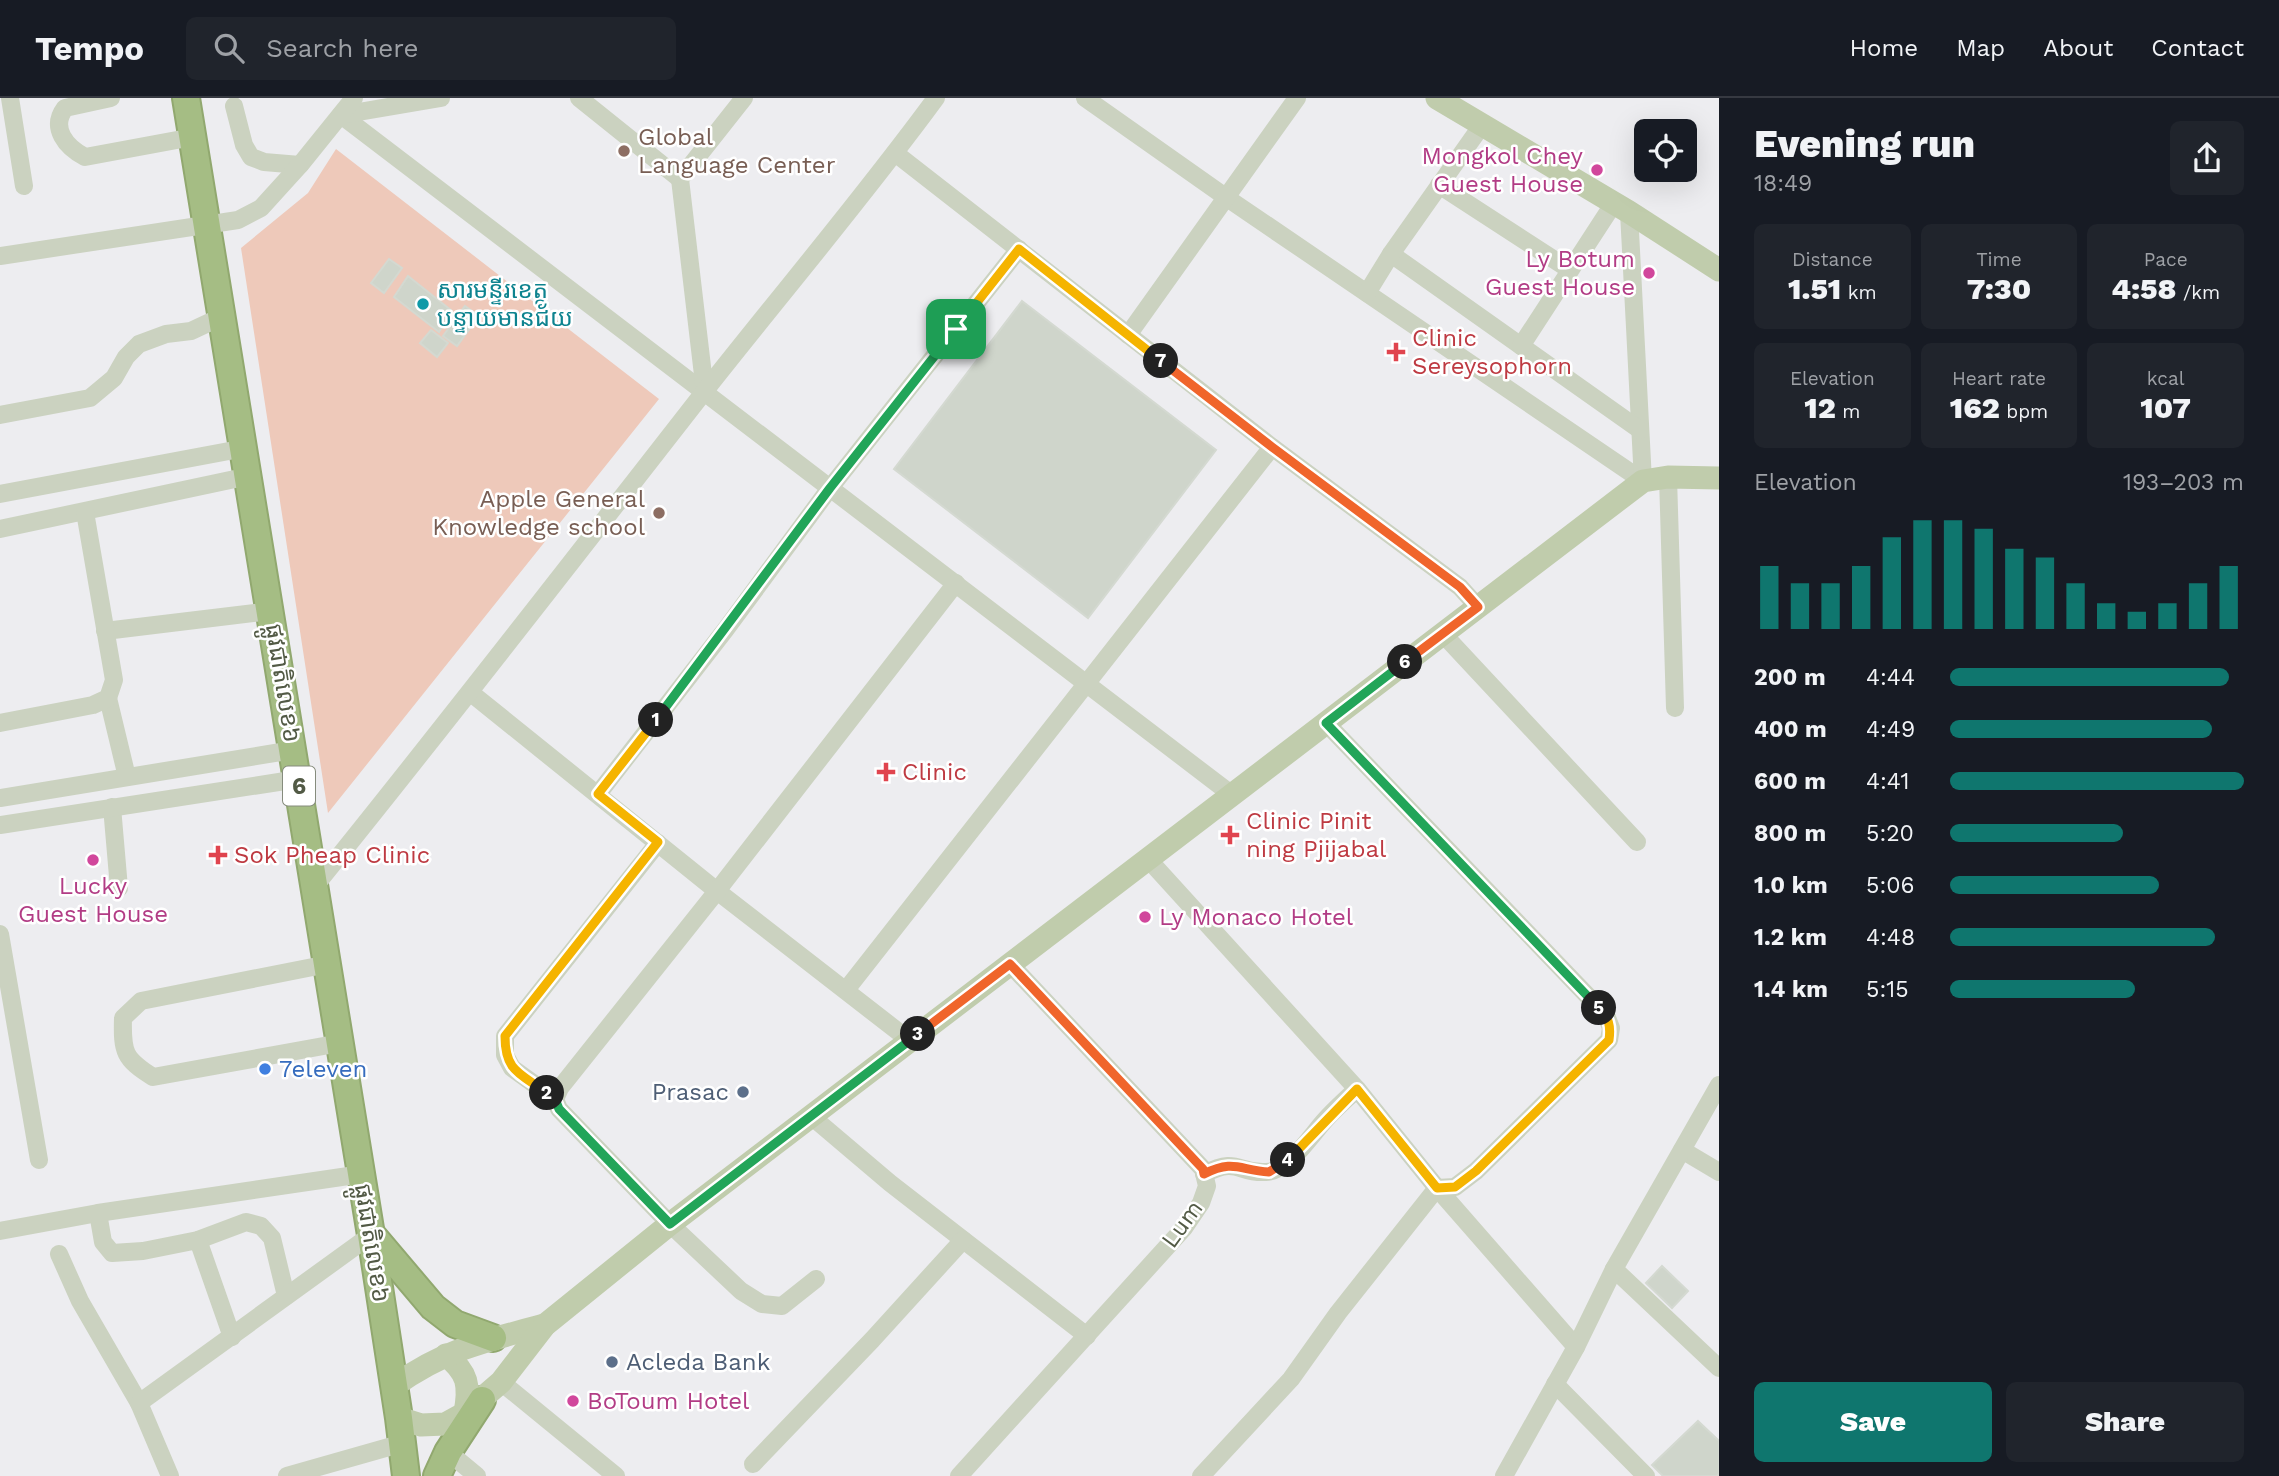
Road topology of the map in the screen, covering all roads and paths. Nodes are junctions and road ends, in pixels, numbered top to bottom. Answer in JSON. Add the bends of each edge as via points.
{"nodes":[{"id":1,"x":10,"y":98,"type":"edge"},
{"id":2,"x":111,"y":98,"type":"edge"},
{"id":3,"x":186,"y":98,"type":"edge"},
{"id":4,"x":354,"y":98,"type":"edge"},
{"id":5,"x":441,"y":98,"type":"edge"},
{"id":6,"x":579,"y":98,"type":"edge"},
{"id":7,"x":744,"y":98,"type":"edge"},
{"id":8,"x":936,"y":98,"type":"edge"},
{"id":9,"x":1085,"y":98,"type":"edge"},
{"id":10,"x":1297,"y":98,"type":"edge"},
{"id":11,"x":1437,"y":98,"type":"edge"},
{"id":12,"x":234,"y":106,"type":"dead end"},
{"id":13,"x":341,"y":115,"type":"junction"},
{"id":14,"x":1482,"y":125,"type":"junction"},
{"id":15,"x":193,"y":137,"type":"junction"},
{"id":16,"x":895,"y":153,"type":"junction"},
{"id":17,"x":300,"y":165,"type":"junction"},
{"id":18,"x":680,"y":179,"type":"junction"},
{"id":19,"x":1439,"y":185,"type":"junction"},
{"id":20,"x":24,"y":186,"type":"dead end"},
{"id":21,"x":1227,"y":198,"type":"junction"},
{"id":22,"x":1622,"y":207,"type":"junction"},
{"id":23,"x":208,"y":226,"type":"junction"},
{"id":24,"x":1019,"y":249,"type":"junction"},
{"id":25,"x":1391,"y":254,"type":"junction"},
{"id":26,"x":0,"y":256,"type":"edge"},
{"id":27,"x":1570,"y":270,"type":"junction"},
{"id":28,"x":1719,"y":270,"type":"edge"},
{"id":29,"x":1367,"y":293,"type":"junction"},
{"id":30,"x":223,"y":316,"type":"junction"},
{"id":31,"x":1128,"y":335,"type":"junction"},
{"id":32,"x":1521,"y":346,"type":"junction"},
{"id":33,"x":705,"y":392,"type":"junction"},
{"id":34,"x":0,"y":415,"type":"edge"},
{"id":35,"x":1640,"y":430,"type":"junction"},
{"id":36,"x":1272,"y":447,"type":"junction"},
{"id":37,"x":245,"y":448,"type":"junction"},
{"id":38,"x":249,"y":476,"type":"junction"},
{"id":39,"x":1668,"y":477,"type":"junction"},
{"id":40,"x":1719,"y":478,"type":"edge"},
{"id":41,"x":1643,"y":481,"type":"junction"},
{"id":42,"x":830,"y":488,"type":"junction"},
{"id":43,"x":0,"y":494,"type":"edge"},
{"id":44,"x":85,"y":512,"type":"junction"},
{"id":45,"x":0,"y":529,"type":"edge"},
{"id":46,"x":956,"y":583,"type":"junction"},
{"id":47,"x":1478,"y":607,"type":"junction"},
{"id":48,"x":271,"y":611,"type":"junction"},
{"id":49,"x":105,"y":631,"type":"junction"},
{"id":50,"x":1443,"y":634,"type":"junction"},
{"id":51,"x":1087,"y":684,"type":"junction"},
{"id":52,"x":471,"y":693,"type":"junction"},
{"id":53,"x":108,"y":698,"type":"junction"},
{"id":54,"x":1675,"y":708,"type":"dead end"},
{"id":55,"x":0,"y":723,"type":"edge"},
{"id":56,"x":1326,"y":723,"type":"junction"},
{"id":57,"x":293,"y":750,"type":"junction"},
{"id":58,"x":127,"y":777,"type":"junction"},
{"id":59,"x":298,"y":779,"type":"junction"},
{"id":60,"x":598,"y":794,"type":"junction"},
{"id":61,"x":1231,"y":794,"type":"junction"},
{"id":62,"x":0,"y":798,"type":"edge"},
{"id":63,"x":112,"y":807,"type":"junction"},
{"id":64,"x":0,"y":825,"type":"edge"},
{"id":65,"x":658,"y":842,"type":"junction"},
{"id":66,"x":1637,"y":842,"type":"dead end"},
{"id":67,"x":1148,"y":859,"type":"junction"},
{"id":68,"x":315,"y":886,"type":"junction"},
{"id":69,"x":119,"y":888,"type":"dead end"},
{"id":70,"x":717,"y":891,"type":"junction"},
{"id":71,"x":0,"y":934,"type":"edge"},
{"id":72,"x":328,"y":964,"type":"junction"},
{"id":73,"x":1010,"y":964,"type":"junction"},
{"id":74,"x":846,"y":990,"type":"junction"},
{"id":75,"x":909,"y":1040,"type":"junction"},
{"id":76,"x":341,"y":1043,"type":"junction"},
{"id":77,"x":1719,"y":1085,"type":"edge"},
{"id":78,"x":1357,"y":1089,"type":"junction"},
{"id":79,"x":555,"y":1099,"type":"junction"},
{"id":80,"x":811,"y":1116,"type":"junction"},
{"id":81,"x":1682,"y":1150,"type":"junction"},
{"id":82,"x":39,"y":1160,"type":"dead end"},
{"id":83,"x":1719,"y":1172,"type":"edge"},
{"id":84,"x":362,"y":1174,"type":"junction"},
{"id":85,"x":1204,"y":1174,"type":"junction"},
{"id":86,"x":1437,"y":1188,"type":"junction"},
{"id":87,"x":98,"y":1213,"type":"junction"},
{"id":88,"x":670,"y":1224,"type":"junction"},
{"id":89,"x":0,"y":1231,"type":"edge"},
{"id":90,"x":371,"y":1235,"type":"junction"},
{"id":91,"x":198,"y":1240,"type":"junction"},
{"id":92,"x":963,"y":1240,"type":"junction"},
{"id":93,"x":60,"y":1254,"type":"dead end"},
{"id":94,"x":1614,"y":1269,"type":"junction"},
{"id":95,"x":816,"y":1279,"type":"dead end"},
{"id":96,"x":286,"y":1296,"type":"junction"},
{"id":97,"x":545,"y":1325,"type":"junction"},
{"id":98,"x":1087,"y":1336,"type":"junction"},
{"id":99,"x":232,"y":1337,"type":"junction"},
{"id":100,"x":493,"y":1338,"type":"junction"},
{"id":101,"x":1576,"y":1347,"type":"junction"},
{"id":102,"x":446,"y":1354,"type":"junction"},
{"id":103,"x":1719,"y":1368,"type":"edge"},
{"id":104,"x":1555,"y":1384,"type":"junction"},
{"id":105,"x":394,"y":1386,"type":"junction"},
{"id":106,"x":482,"y":1398,"type":"junction"},
{"id":107,"x":139,"y":1403,"type":"junction"},
{"id":108,"x":401,"y":1431,"type":"junction"},
{"id":109,"x":448,"y":1452,"type":"junction"},
{"id":110,"x":753,"y":1464,"type":"dead end"},
{"id":111,"x":170,"y":1476,"type":"edge"},
{"id":112,"x":287,"y":1476,"type":"edge"},
{"id":113,"x":405,"y":1476,"type":"edge"},
{"id":114,"x":437,"y":1476,"type":"edge"},
{"id":115,"x":477,"y":1476,"type":"edge"},
{"id":116,"x":616,"y":1476,"type":"edge"},
{"id":117,"x":959,"y":1476,"type":"edge"},
{"id":118,"x":1201,"y":1476,"type":"edge"},
{"id":119,"x":1504,"y":1476,"type":"edge"},
{"id":120,"x":1646,"y":1476,"type":"edge"}],
"edges":[{"from":1,"to":20,"type":"street"},
{"from":2,"to":15,"type":"street","via":[[65,108],[60,115],[58,125],[74,151],[85,157]]},
{"from":3,"to":15,"type":"highway","name":"ផ្លូវជាតិលេខ៦","number":"6"},
{"from":4,"to":13,"type":"street"},
{"from":5,"to":13,"type":"street"},
{"from":6,"to":18,"type":"street"},
{"from":7,"to":18,"type":"street"},
{"from":8,"to":16,"type":"street"},
{"from":9,"to":21,"type":"street"},
{"from":10,"to":21,"type":"street"},
{"from":11,"to":14,"type":"main road"},
{"from":12,"to":17,"type":"street","via":[[251,157]]},
{"from":13,"to":17,"type":"street"},
{"from":13,"to":33,"type":"street"},
{"from":14,"to":19,"type":"street"},
{"from":14,"to":22,"type":"main road"},
{"from":15,"to":23,"type":"highway","name":"ផ្លូវជាតិលេខ៦","number":"6"},
{"from":16,"to":24,"type":"street"},
{"from":16,"to":33,"type":"street"},
{"from":17,"to":23,"type":"street","via":[[261,208],[238,220]]},
{"from":18,"to":33,"type":"street"},
{"from":19,"to":25,"type":"street"},
{"from":19,"to":27,"type":"street"},
{"from":21,"to":29,"type":"street"},
{"from":21,"to":31,"type":"street"},
{"from":22,"to":27,"type":"street"},
{"from":22,"to":28,"type":"main road"},
{"from":22,"to":35,"type":"street"},
{"from":23,"to":26,"type":"street"},
{"from":23,"to":30,"type":"highway","name":"ផ្លូវជាតិលេខ៦","number":"6"},
{"from":24,"to":31,"type":"street"},
{"from":24,"to":42,"type":"street"},
{"from":25,"to":29,"type":"street"},
{"from":25,"to":32,"type":"street"},
{"from":27,"to":32,"type":"street"},
{"from":29,"to":41,"type":"street"},
{"from":30,"to":34,"type":"street","via":[[191,331],[139,344],[114,378],[90,398]]},
{"from":30,"to":37,"type":"highway","name":"ផ្លូវជាតិលេខ៦","number":"6"},
{"from":31,"to":36,"type":"street"},
{"from":32,"to":35,"type":"street"},
{"from":33,"to":42,"type":"street"},
{"from":33,"to":52,"type":"street"},
{"from":35,"to":41,"type":"street"},
{"from":36,"to":47,"type":"street","via":[[1460,587]]},
{"from":36,"to":51,"type":"street"},
{"from":37,"to":38,"type":"highway","name":"ផ្លូវជាតិលេខ៦","number":"6"},
{"from":37,"to":43,"type":"street"},
{"from":38,"to":44,"type":"street"},
{"from":38,"to":48,"type":"highway","name":"ផ្លូវជាតិលេខ៦","number":"6"},
{"from":39,"to":40,"type":"main road"},
{"from":39,"to":41,"type":"main road"},
{"from":39,"to":54,"type":"street"},
{"from":41,"to":47,"type":"main road"},
{"from":42,"to":46,"type":"street"},
{"from":42,"to":60,"type":"street"},
{"from":44,"to":45,"type":"street"},
{"from":44,"to":49,"type":"street"},
{"from":46,"to":51,"type":"street"},
{"from":46,"to":70,"type":"street"},
{"from":47,"to":50,"type":"main road"},
{"from":48,"to":49,"type":"street"},
{"from":48,"to":57,"type":"highway","name":"ផ្លូវជាតិលេខ៦","number":"6"},
{"from":49,"to":53,"type":"street","via":[[114,680]]},
{"from":50,"to":56,"type":"main road"},
{"from":50,"to":66,"type":"street"},
{"from":51,"to":61,"type":"street"},
{"from":51,"to":74,"type":"street"},
{"from":52,"to":60,"type":"street"},
{"from":52,"to":68,"type":"street"},
{"from":53,"to":55,"type":"street"},
{"from":53,"to":58,"type":"street"},
{"from":56,"to":61,"type":"main road"},
{"from":56,"to":86,"type":"street","via":[[1606,1015],[1611,1028],[1609,1040],[1476,1171],[1455,1187]]},
{"from":57,"to":58,"type":"street"},
{"from":57,"to":59,"type":"highway","name":"ផ្លូវជាតិលេខ៦","number":"6"},
{"from":58,"to":62,"type":"street"},
{"from":59,"to":63,"type":"street"},
{"from":59,"to":68,"type":"highway","name":"ផ្លូវជាតិលេខ៦","number":"6"},
{"from":60,"to":65,"type":"street"},
{"from":61,"to":67,"type":"main road"},
{"from":63,"to":64,"type":"street"},
{"from":63,"to":69,"type":"street"},
{"from":65,"to":70,"type":"street"},
{"from":65,"to":79,"type":"street","via":[[505,1036],[505,1055],[512,1068]]},
{"from":67,"to":73,"type":"main road"},
{"from":67,"to":78,"type":"street"},
{"from":68,"to":72,"type":"highway","name":"ផ្លូវជាតិលេខ៦","number":"6"},
{"from":70,"to":74,"type":"street"},
{"from":70,"to":79,"type":"street"},
{"from":71,"to":82,"type":"street"},
{"from":72,"to":76,"type":"highway","name":"ផ្លូវជាតិលេខ៦","number":"6"},
{"from":72,"to":76,"type":"street","via":[[141,1000],[123,1018],[122,1042],[132,1063],[153,1077]]},
{"from":73,"to":75,"type":"main road"},
{"from":73,"to":85,"type":"street","name":"Lum"},
{"from":74,"to":75,"type":"street"},
{"from":75,"to":80,"type":"main road"},
{"from":76,"to":84,"type":"highway","name":"ផ្លូវជាតិលេខ៦","number":"6"},
{"from":77,"to":81,"type":"street"},
{"from":78,"to":85,"type":"street","via":[[1297,1154],[1279,1167],[1269,1172],[1233,1165]]},
{"from":78,"to":86,"type":"street"},
{"from":79,"to":88,"type":"street","via":[[559,1109]]},
{"from":80,"to":88,"type":"main road"},
{"from":80,"to":92,"type":"street"},
{"from":81,"to":83,"type":"street"},
{"from":81,"to":94,"type":"street"},
{"from":84,"to":87,"type":"street"},
{"from":84,"to":90,"type":"highway","name":"ផ្លូវជាតិលេខ៦","number":"6"},
{"from":85,"to":98,"type":"street","name":"Lum","via":[[1207,1186],[1201,1203],[1184,1228]]},
{"from":86,"to":101,"type":"street"},
{"from":86,"to":118,"type":"street","via":[[1291,1379]]},
{"from":87,"to":89,"type":"street"},
{"from":87,"to":91,"type":"street","via":[[103,1242],[112,1254]]},
{"from":88,"to":95,"type":"street","via":[[741,1291],[762,1304],[782,1306]]},
{"from":88,"to":97,"type":"main road"},
{"from":90,"to":96,"type":"street"},
{"from":90,"to":100,"type":"highway","via":[[433,1307],[455,1324]]},
{"from":90,"to":105,"type":"highway","name":"ផ្លូវជាតិលេខ៦","number":"6"},
{"from":91,"to":96,"type":"street","via":[[246,1222],[261,1226],[272,1238]]},
{"from":91,"to":99,"type":"street"},
{"from":92,"to":98,"type":"street"},
{"from":92,"to":110,"type":"street"},
{"from":93,"to":107,"type":"street","via":[[80,1301]]},
{"from":94,"to":101,"type":"street"},
{"from":94,"to":103,"type":"street"},
{"from":96,"to":99,"type":"street"},
{"from":97,"to":100,"type":"main road"},
{"from":97,"to":106,"type":"main road"},
{"from":98,"to":117,"type":"street","name":"Lum"},
{"from":99,"to":107,"type":"street"},
{"from":100,"to":102,"type":"main road"},
{"from":101,"to":104,"type":"street"},
{"from":102,"to":105,"type":"main road"},
{"from":102,"to":106,"type":"main road","via":[[466,1376],[468,1396]]},
{"from":104,"to":119,"type":"street"},
{"from":104,"to":120,"type":"street"},
{"from":105,"to":108,"type":"highway","name":"ផ្លូវជាតិលេខ៦","number":"6"},
{"from":106,"to":108,"type":"main road","via":[[445,1424]]},
{"from":106,"to":109,"type":"highway"},
{"from":106,"to":116,"type":"street"},
{"from":107,"to":111,"type":"street"},
{"from":108,"to":112,"type":"street"},
{"from":108,"to":113,"type":"highway","name":"ផ្លូវជាតិលេខ៦","number":"6"},
{"from":109,"to":114,"type":"highway"},
{"from":109,"to":115,"type":"street"}]}
